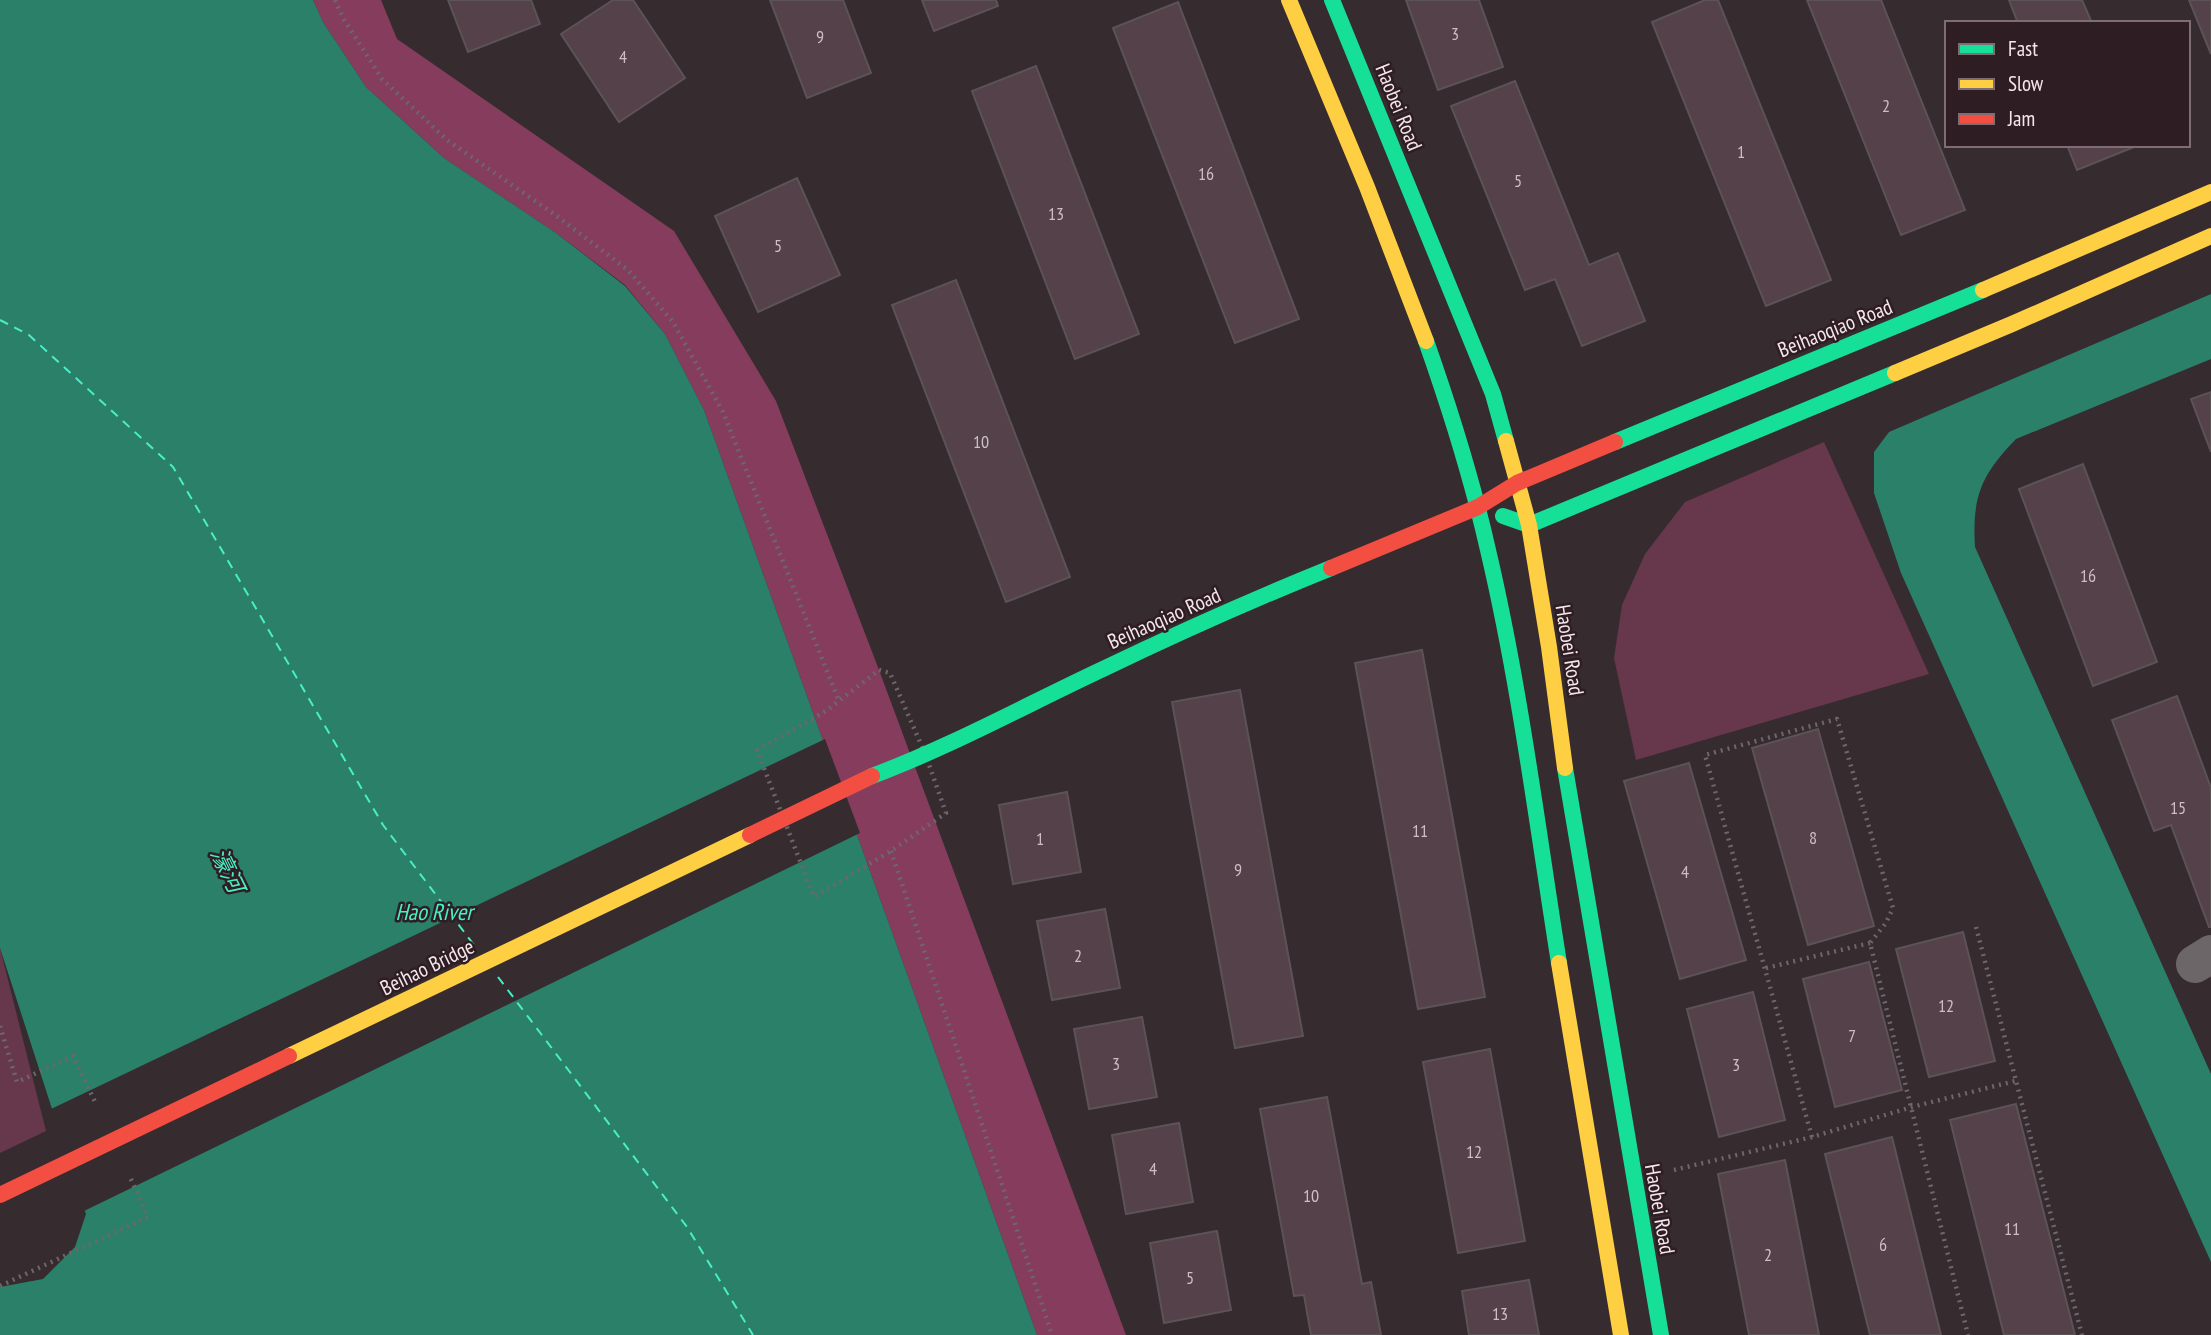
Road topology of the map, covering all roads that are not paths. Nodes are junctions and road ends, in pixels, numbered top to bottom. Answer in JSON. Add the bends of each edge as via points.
{"nodes":[{"id":1,"x":1289,"y":0,"type":"edge"},
{"id":2,"x":1332,"y":0,"type":"edge"},
{"id":3,"x":2211,"y":191,"type":"edge"},
{"id":4,"x":2211,"y":236,"type":"edge"},
{"id":5,"x":1517,"y":482,"type":"junction"},
{"id":6,"x":1478,"y":507,"type":"junction"},
{"id":7,"x":1529,"y":525,"type":"junction"},
{"id":8,"x":872,"y":776,"type":"joint"},
{"id":9,"x":0,"y":1195,"type":"edge"},
{"id":10,"x":1620,"y":1335,"type":"edge"},
{"id":11,"x":1661,"y":1335,"type":"edge"}],
"edges":[{"from":1,"to":6,"type":"main road","via":[[1399,267]]},
{"from":2,"to":5,"type":"main road","name":"Haobei Road","via":[[1493,394]]},
{"from":3,"to":5,"type":"main road","name":"Beihaoqiao Road"},
{"from":4,"to":7,"type":"main road"},
{"from":5,"to":6,"type":"main road","name":"Beihaoqiao Road"},
{"from":5,"to":7,"type":"main road","name":"Haobei Road"},
{"from":6,"to":7,"type":"main road"},
{"from":6,"to":8,"type":"main road","name":"Beihaoqiao Road","via":[[1262,596],[926,757]]},
{"from":6,"to":10,"type":"main road","via":[[1508,642]]},
{"from":7,"to":11,"type":"main road","name":"Haobei Road","via":[[1569,796]]},
{"from":8,"to":9,"type":"main road","name":"Beihao Bridge","bridge":true}]}
